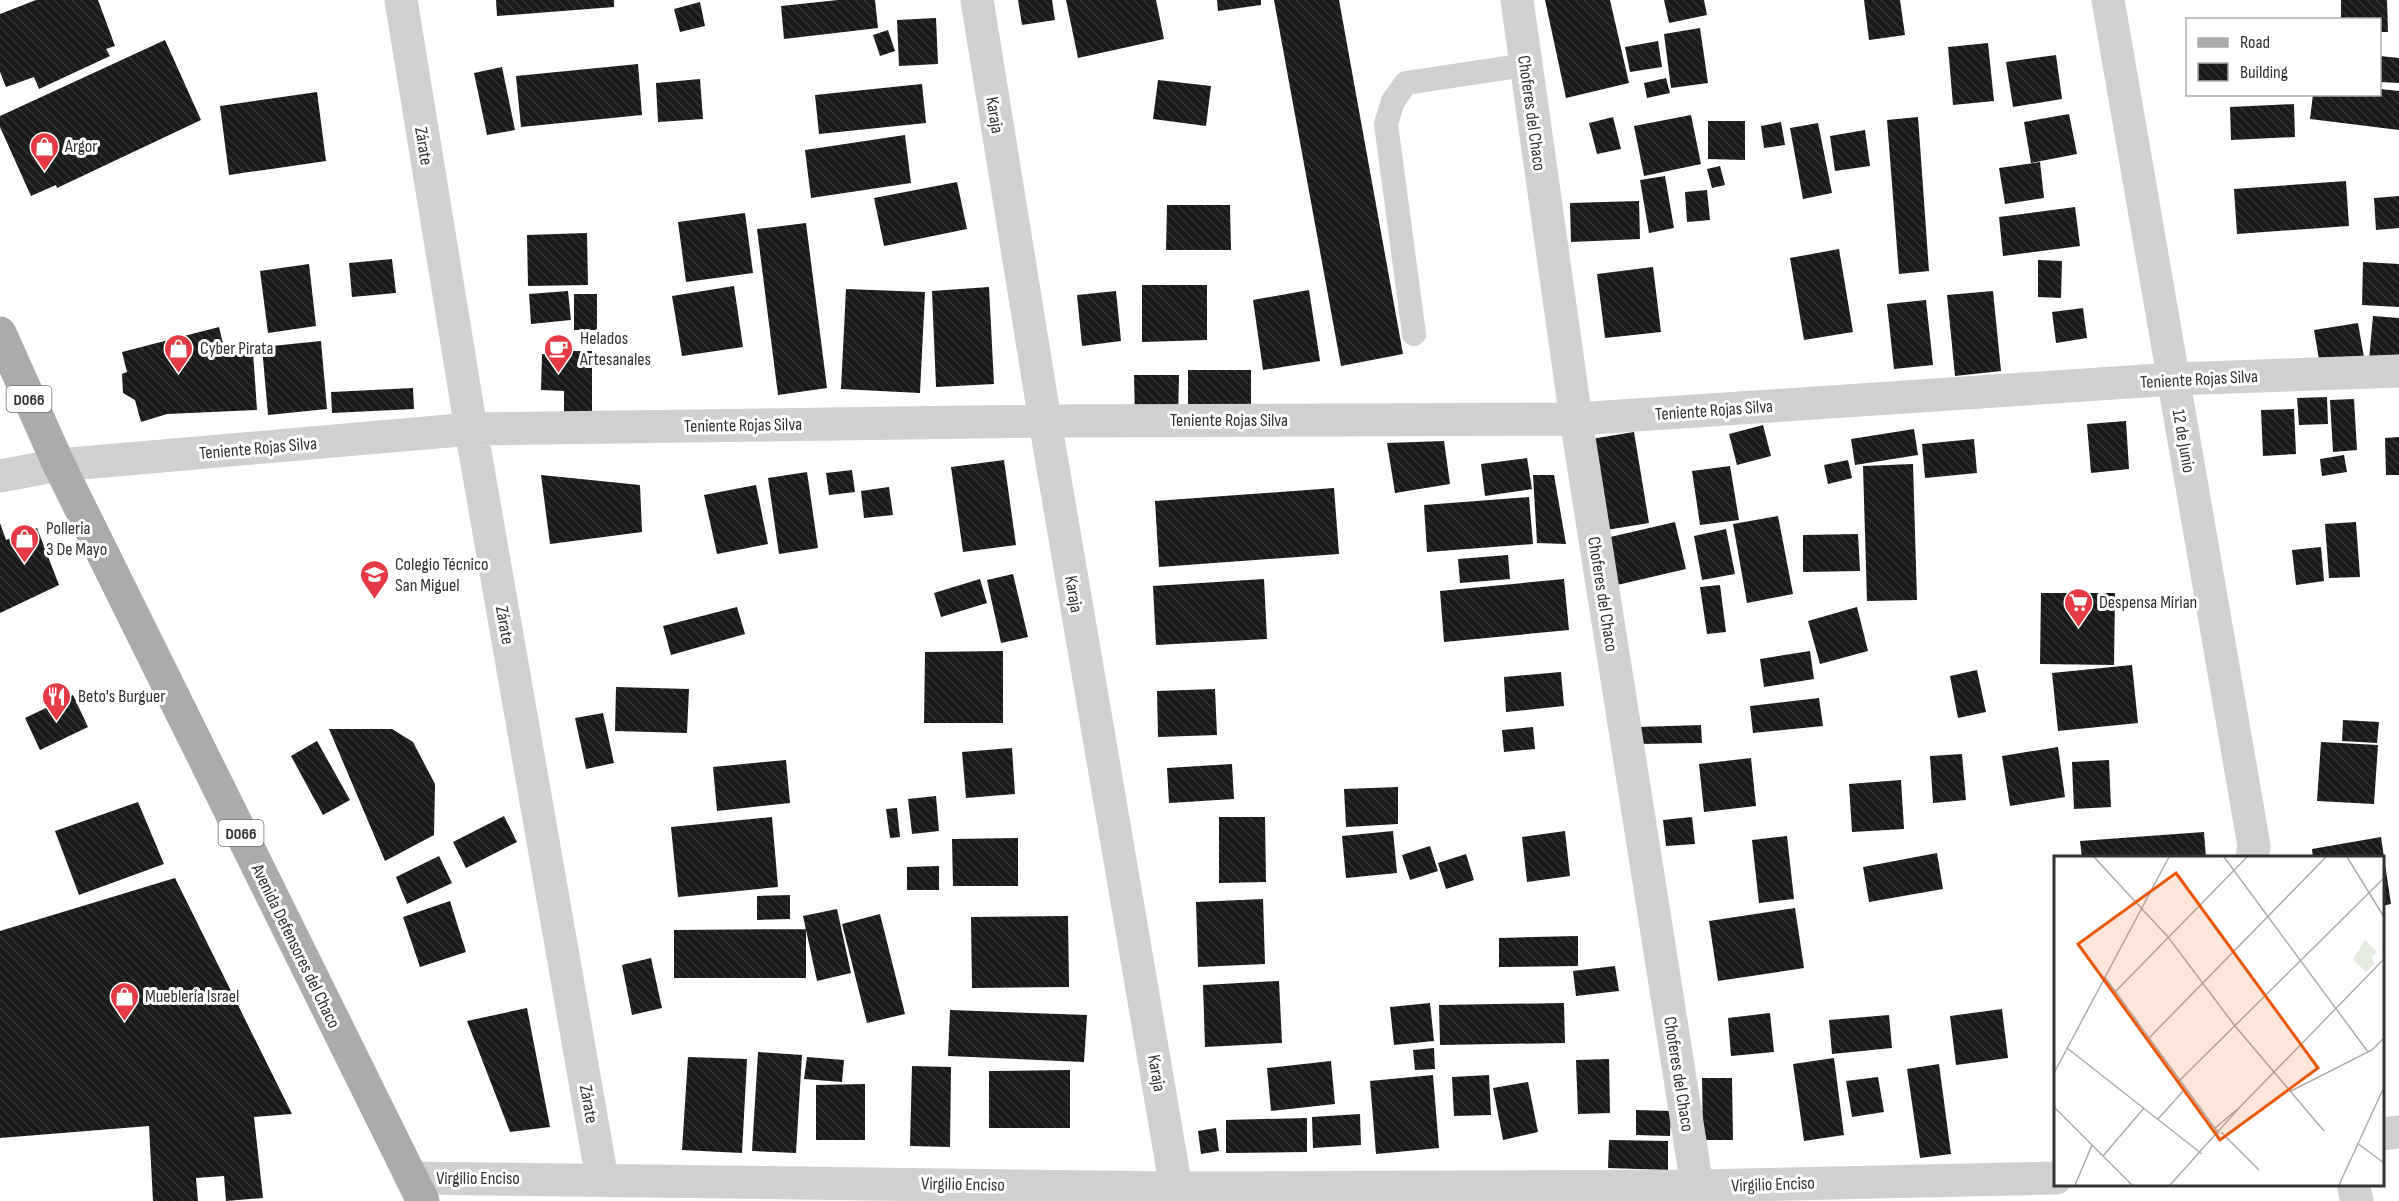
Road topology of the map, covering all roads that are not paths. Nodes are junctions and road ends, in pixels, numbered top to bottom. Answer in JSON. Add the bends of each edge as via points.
{"nodes":[{"id":1,"x":400,"y":0,"type":"edge"},
{"id":2,"x":977,"y":0,"type":"edge"},
{"id":3,"x":1517,"y":0,"type":"edge"},
{"id":4,"x":2108,"y":0,"type":"edge"},
{"id":5,"x":1525,"y":65,"type":"junction"},
{"id":6,"x":0,"y":333,"type":"edge"},
{"id":7,"x":1414,"y":334,"type":"dead end"},
{"id":8,"x":2399,"y":371,"type":"edge"},
{"id":9,"x":2174,"y":379,"type":"junction"},
{"id":10,"x":1576,"y":419,"type":"junction"},
{"id":11,"x":1045,"y":421,"type":"junction"},
{"id":12,"x":471,"y":429,"type":"junction"},
{"id":13,"x":59,"y":465,"type":"junction"},
{"id":14,"x":0,"y":476,"type":"edge"},
{"id":15,"x":2256,"y":854,"type":"edge"},
{"id":16,"x":2399,"y":1132,"type":"edge"},
{"id":17,"x":2384,"y":1134,"type":"edge"},
{"id":18,"x":2054,"y":1178,"type":"edge"},
{"id":19,"x":602,"y":1179,"type":"junction"},
{"id":20,"x":1697,"y":1186,"type":"junction"},
{"id":21,"x":2353,"y":1186,"type":"edge"},
{"id":22,"x":1176,"y":1188,"type":"junction"},
{"id":23,"x":417,"y":1190,"type":"edge"},
{"id":24,"x":1791,"y":1192,"type":"edge"},
{"id":25,"x":2357,"y":1201,"type":"edge"}],
"edges":[{"from":1,"to":12,"type":"street","name":"Zárate"},
{"from":2,"to":11,"type":"street","name":"Karaja"},
{"from":3,"to":5,"type":"street","name":"Choferes del Chaco"},
{"from":4,"to":9,"type":"street","name":"12 de Junio"},
{"from":5,"to":7,"type":"lane","via":[[1406,83],[1393,101],[1386,124]]},
{"from":5,"to":10,"type":"street","name":"Choferes del Chaco"},
{"from":6,"to":13,"type":"main road","name":"Avenida Defensores del Chaco","number":"D066"},
{"from":8,"to":9,"type":"street","name":"Teniente Rojas Silva"},
{"from":9,"to":10,"type":"street","name":"Teniente Rojas Silva"},
{"from":9,"to":15,"type":"street","name":"12 de Junio"},
{"from":10,"to":11,"type":"street","name":"Teniente Rojas Silva"},
{"from":10,"to":20,"type":"street","name":"Choferes del Chaco"},
{"from":11,"to":12,"type":"street","name":"Teniente Rojas Silva"},
{"from":11,"to":22,"type":"street","name":"Karaja"},
{"from":12,"to":13,"type":"street","name":"Teniente Rojas Silva"},
{"from":12,"to":19,"type":"street","name":"Zárate"},
{"from":13,"to":14,"type":"street","name":"Teniente Rojas Silva"},
{"from":13,"to":23,"type":"main road","name":"Avenida Defensores del Chaco","number":"D066"},
{"from":16,"to":17,"type":"street"},
{"from":18,"to":24,"type":"street","name":"Virgilio Enciso"},
{"from":19,"to":22,"type":"street","name":"Virgilio Enciso"},
{"from":19,"to":23,"type":"street","name":"Virgilio Enciso"},
{"from":20,"to":22,"type":"street","name":"Virgilio Enciso"},
{"from":20,"to":24,"type":"street","name":"Virgilio Enciso"},
{"from":21,"to":25,"type":"street"}]}
